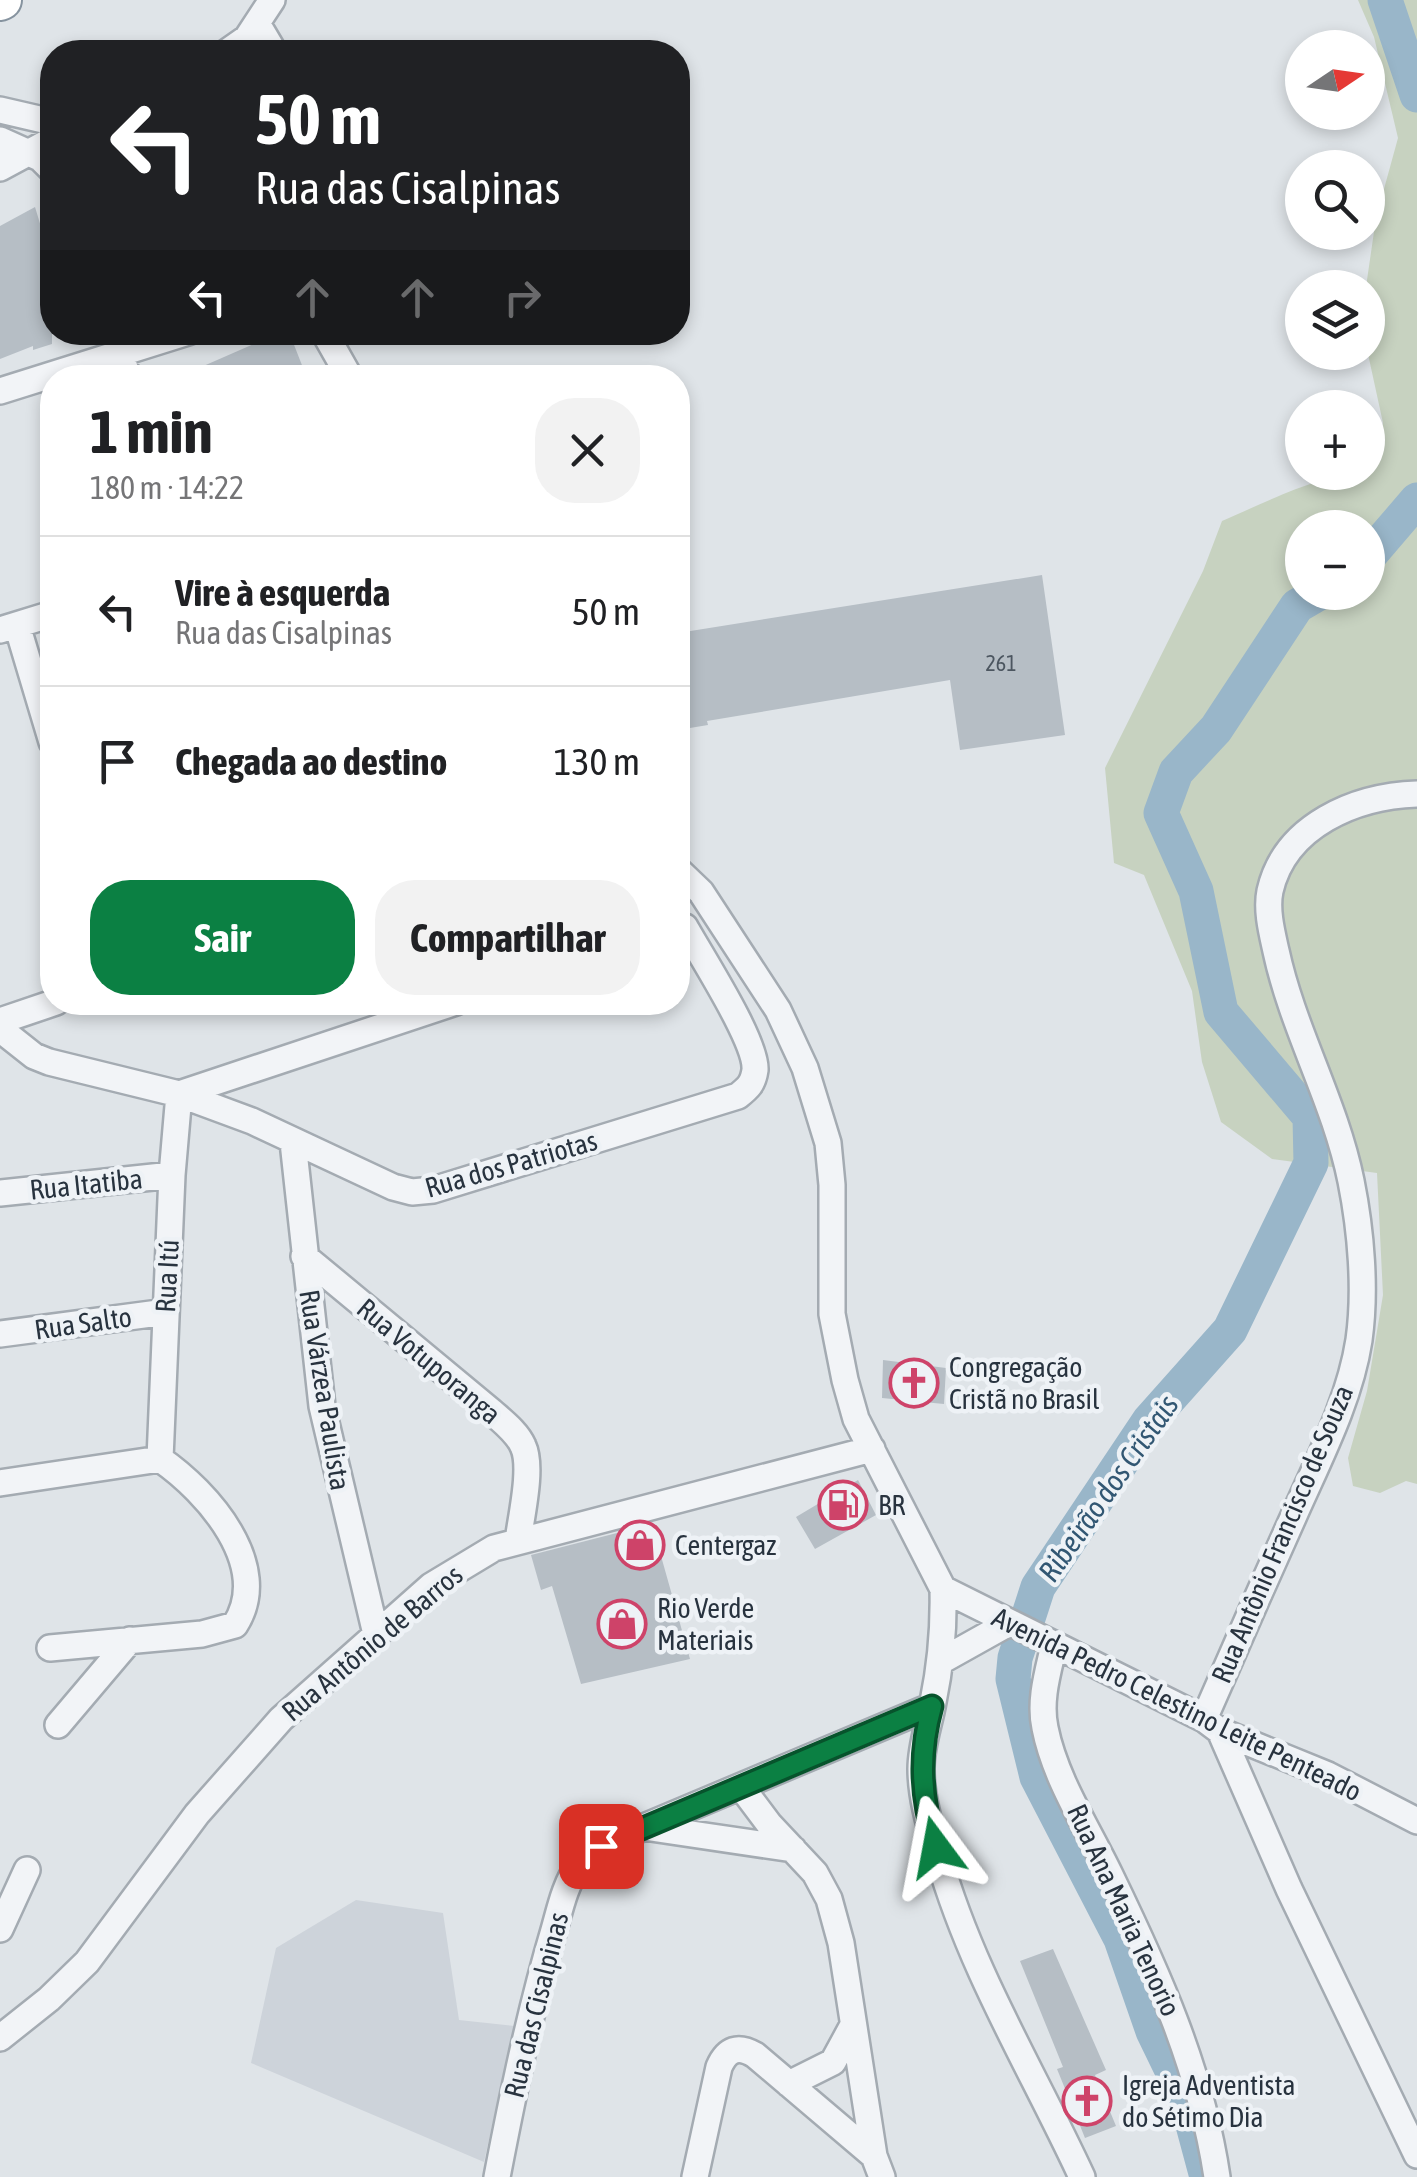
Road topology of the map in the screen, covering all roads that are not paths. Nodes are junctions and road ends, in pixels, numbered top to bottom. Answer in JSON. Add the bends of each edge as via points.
{"nodes":[{"id":1,"x":272,"y":0,"type":"edge"},
{"id":2,"x":258,"y":25,"type":"junction"},
{"id":3,"x":241,"y":40,"type":"edge"},
{"id":4,"x":267,"y":40,"type":"edge"},
{"id":5,"x":0,"y":110,"type":"edge"},
{"id":6,"x":40,"y":119,"type":"edge"},
{"id":7,"x":0,"y":140,"type":"edge"},
{"id":8,"x":40,"y":146,"type":"edge"},
{"id":9,"x":40,"y":147,"type":"edge"},
{"id":10,"x":0,"y":168,"type":"edge"},
{"id":11,"x":150,"y":345,"type":"edge"},
{"id":12,"x":121,"y":355,"type":"edge"},
{"id":13,"x":88,"y":365,"type":"edge"},
{"id":14,"x":40,"y":380,"type":"edge"},
{"id":15,"x":0,"y":392,"type":"edge"},
{"id":16,"x":40,"y":618,"type":"edge"},
{"id":17,"x":8,"y":628,"type":"edge"},
{"id":18,"x":40,"y":711,"type":"edge"},
{"id":19,"x":1417,"y":794,"type":"edge"},
{"id":20,"x":690,"y":881,"type":"edge"},
{"id":21,"x":715,"y":915,"type":"junction"},
{"id":22,"x":690,"y":925,"type":"edge"},
{"id":23,"x":690,"y":943,"type":"edge"},
{"id":24,"x":40,"y":1007,"type":"edge"},
{"id":25,"x":417,"y":1015,"type":"edge"},
{"id":26,"x":0,"y":1021,"type":"edge"},
{"id":27,"x":0,"y":1029,"type":"edge"},
{"id":28,"x":179,"y":1094,"type":"junction"},
{"id":29,"x":293,"y":1142,"type":"junction"},
{"id":30,"x":172,"y":1175,"type":"junction"},
{"id":31,"x":0,"y":1192,"type":"edge"},
{"id":32,"x":304,"y":1256,"type":"junction"},
{"id":33,"x":166,"y":1312,"type":"junction"},
{"id":34,"x":0,"y":1334,"type":"edge"},
{"id":35,"x":872,"y":1450,"type":"junction"},
{"id":36,"x":160,"y":1459,"type":"junction"},
{"id":37,"x":0,"y":1483,"type":"edge"},
{"id":38,"x":518,"y":1541,"type":"junction"},
{"id":39,"x":943,"y":1589,"type":"junction"},
{"id":40,"x":1011,"y":1624,"type":"junction"},
{"id":41,"x":376,"y":1634,"type":"junction"},
{"id":42,"x":130,"y":1640,"type":"junction"},
{"id":43,"x":1047,"y":1642,"type":"junction"},
{"id":44,"x":50,"y":1648,"type":"dead end"},
{"id":45,"x":941,"y":1662,"type":"junction"},
{"id":46,"x":932,"y":1706,"type":"junction"},
{"id":47,"x":58,"y":1725,"type":"dead end"},
{"id":48,"x":1212,"y":1725,"type":"junction"},
{"id":49,"x":742,"y":1788,"type":"junction"},
{"id":50,"x":1417,"y":1821,"type":"edge"},
{"id":51,"x":644,"y":1827,"type":"junction"},
{"id":52,"x":793,"y":1849,"type":"junction"},
{"id":53,"x":26,"y":1870,"type":"dead end"},
{"id":54,"x":0,"y":1927,"type":"edge"},
{"id":55,"x":852,"y":2027,"type":"junction"},
{"id":56,"x":0,"y":2038,"type":"edge"},
{"id":57,"x":789,"y":2084,"type":"junction"},
{"id":58,"x":1417,"y":2155,"type":"edge"},
{"id":59,"x":878,"y":2167,"type":"edge"},
{"id":60,"x":699,"y":2172,"type":"edge"},
{"id":61,"x":497,"y":2177,"type":"edge"},
{"id":62,"x":1082,"y":2177,"type":"edge"},
{"id":63,"x":1217,"y":2177,"type":"edge"}],
"edges":[{"from":1,"to":2,"type":"street"},
{"from":2,"to":3,"type":"street"},
{"from":2,"to":4,"type":"street"},
{"from":5,"to":6,"type":"street"},
{"from":7,"to":8,"type":"street"},
{"from":9,"to":10,"type":"street"},
{"from":11,"to":12,"type":"street"},
{"from":12,"to":13,"type":"street"},
{"from":14,"to":15,"type":"street"},
{"from":16,"to":17,"type":"street"},
{"from":17,"to":18,"type":"street"},
{"from":19,"to":48,"type":"street","name":"Rua Antônio Francisco de Souza","via":[[1356,805],[1304,832],[1270,892],[1270,926],[1286,993],[1350,1178],[1358,1227],[1358,1341],[1326,1446]]},
{"from":20,"to":21,"type":"street"},
{"from":21,"to":22,"type":"street"},
{"from":21,"to":35,"type":"street","via":[[778,1010],[822,1117],[832,1185],[834,1341]]},
{"from":23,"to":29,"type":"street","name":"Rua dos Patriotas","via":[[750,1045],[751,1086],[738,1096],[433,1190],[394,1186]]},
{"from":24,"to":26,"type":"street"},
{"from":25,"to":28,"type":"street"},
{"from":27,"to":28,"type":"street","name":"Rua dos Patriotas","via":[[49,1062]]},
{"from":28,"to":29,"type":"street","name":"Rua dos Patriotas"},
{"from":28,"to":30,"type":"street","name":"Rua Itú"},
{"from":29,"to":32,"type":"street","name":"Rua Várzea Paulista"},
{"from":30,"to":31,"type":"street","name":"Rua Itatiba"},
{"from":30,"to":33,"type":"street","name":"Rua Itú"},
{"from":32,"to":38,"type":"street","name":"Rua Votuporanga","via":[[514,1433],[527,1461]]},
{"from":32,"to":41,"type":"street","name":"Rua Várzea Paulista","via":[[322,1406]]},
{"from":33,"to":34,"type":"street","name":"Rua Salto"},
{"from":33,"to":36,"type":"street","name":"Rua Itú"},
{"from":35,"to":38,"type":"street","name":"Rua Antônio de Barros"},
{"from":35,"to":39,"type":"street"},
{"from":36,"to":37,"type":"street"},
{"from":36,"to":42,"type":"street","via":[[200,1490],[230,1533],[248,1589],[246,1608],[235,1625],[221,1630]]},
{"from":38,"to":41,"type":"street","name":"Rua Antônio de Barros","via":[[458,1567]]},
{"from":39,"to":40,"type":"street","name":"Avenida Pedro Celestino Leite Penteado"},
{"from":39,"to":45,"type":"street"},
{"from":40,"to":43,"type":"street","name":"Avenida Pedro Celestino Leite Penteado"},
{"from":40,"to":45,"type":"street"},
{"from":41,"to":56,"type":"street","name":"Rua Antônio de Barros","via":[[282,1719],[218,1790],[87,1962]]},
{"from":42,"to":44,"type":"street"},
{"from":42,"to":47,"type":"street"},
{"from":43,"to":48,"type":"street","name":"Avenida Pedro Celestino Leite Penteado"},
{"from":43,"to":63,"type":"street","name":"Rua Ana Maria Tenorio","via":[[1044,1727],[1164,1991],[1200,2096]]},
{"from":45,"to":46,"type":"street"},
{"from":46,"to":49,"type":"street","name":"Rua das Cisalpinas"},
{"from":46,"to":62,"type":"street","via":[[920,1772],[943,1872],[983,1978]]},
{"from":48,"to":50,"type":"street","name":"Avenida Pedro Celestino Leite Penteado"},
{"from":48,"to":58,"type":"street"},
{"from":49,"to":51,"type":"street","name":"Rua das Cisalpinas"},
{"from":49,"to":52,"type":"street"},
{"from":51,"to":52,"type":"street"},
{"from":51,"to":61,"type":"street","name":"Rua das Cisalpinas","via":[[586,1858],[565,1892]]},
{"from":52,"to":55,"type":"street","via":[[830,1899]]},
{"from":53,"to":54,"type":"street"},
{"from":55,"to":57,"type":"street","via":[[832,2062]]},
{"from":55,"to":59,"type":"street"},
{"from":57,"to":59,"type":"street"},
{"from":57,"to":60,"type":"street","via":[[746,2050],[725,2055]]}]}
